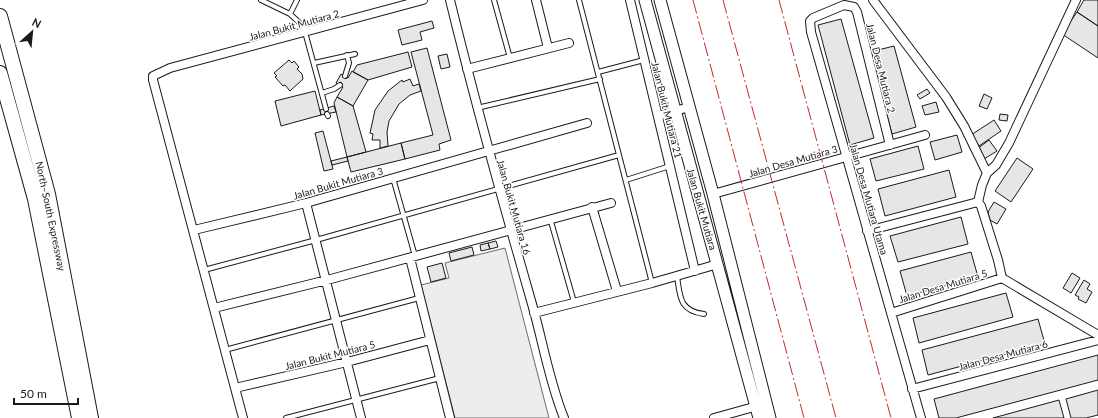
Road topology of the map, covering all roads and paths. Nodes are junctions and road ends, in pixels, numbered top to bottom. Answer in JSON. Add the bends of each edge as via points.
{"nodes":[{"id":1,"x":261,"y":0,"type":"edge"},
{"id":2,"x":297,"y":0,"type":"edge"},
{"id":3,"x":423,"y":0,"type":"edge"},
{"id":4,"x":450,"y":0,"type":"edge"},
{"id":5,"x":494,"y":0,"type":"edge"},
{"id":6,"x":536,"y":0,"type":"edge"},
{"id":7,"x":579,"y":0,"type":"edge"},
{"id":8,"x":630,"y":0,"type":"edge"},
{"id":9,"x":645,"y":0,"type":"edge"},
{"id":10,"x":660,"y":0,"type":"edge"},
{"id":11,"x":873,"y":0,"type":"edge"},
{"id":12,"x":1076,"y":0,"type":"edge"},
{"id":13,"x":844,"y":5,"type":"joint"},
{"id":14,"x":290,"y":14,"type":"junction"},
{"id":15,"x":0,"y":16,"type":"edge"},
{"id":16,"x":305,"y":32,"type":"junction"},
{"id":17,"x":569,"y":43,"type":"dead end"},
{"id":18,"x":548,"y":48,"type":"junction"},
{"id":19,"x":355,"y":54,"type":"dead end"},
{"id":20,"x":348,"y":55,"type":"junction"},
{"id":21,"x":510,"y":58,"type":"junction"},
{"id":22,"x":644,"y":60,"type":"junction"},
{"id":23,"x":314,"y":63,"type":"junction"},
{"id":24,"x":467,"y":69,"type":"junction"},
{"id":25,"x":598,"y":72,"type":"junction"},
{"id":26,"x":0,"y":73,"type":"edge"},
{"id":27,"x":345,"y":76,"type":"dead end"},
{"id":28,"x":600,"y":79,"type":"junction"},
{"id":29,"x":340,"y":85,"type":"dead end"},
{"id":30,"x":322,"y":93,"type":"junction"},
{"id":31,"x":689,"y":107,"type":"junction"},
{"id":32,"x":476,"y":108,"type":"junction"},
{"id":33,"x":326,"y":109,"type":"dead end"},
{"id":34,"x":676,"y":112,"type":"junction"},
{"id":35,"x":658,"y":116,"type":"junction"},
{"id":36,"x":587,"y":123,"type":"dead end"},
{"id":37,"x":925,"y":135,"type":"dead end"},
{"id":38,"x":890,"y":145,"type":"junction"},
{"id":39,"x":488,"y":151,"type":"junction"},
{"id":40,"x":619,"y":156,"type":"junction"},
{"id":41,"x":847,"y":156,"type":"junction"},
{"id":42,"x":670,"y":166,"type":"junction"},
{"id":43,"x":987,"y":173,"type":"junction"},
{"id":44,"x":393,"y":178,"type":"junction"},
{"id":45,"x":626,"y":180,"type":"junction"},
{"id":46,"x":696,"y":186,"type":"junction"},
{"id":47,"x":499,"y":190,"type":"junction"},
{"id":48,"x":713,"y":194,"type":"junction"},
{"id":49,"x":978,"y":202,"type":"junction"},
{"id":50,"x":306,"y":203,"type":"junction"},
{"id":51,"x":611,"y":203,"type":"dead end"},
{"id":52,"x":592,"y":207,"type":"junction"},
{"id":53,"x":704,"y":214,"type":"junction"},
{"id":54,"x":404,"y":216,"type":"junction"},
{"id":55,"x":550,"y":218,"type":"junction"},
{"id":56,"x":194,"y":230,"type":"junction"},
{"id":57,"x":511,"y":231,"type":"junction"},
{"id":58,"x":867,"y":231,"type":"junction"},
{"id":59,"x":316,"y":240,"type":"junction"},
{"id":60,"x":412,"y":257,"type":"junction"},
{"id":61,"x":718,"y":264,"type":"junction"},
{"id":62,"x":204,"y":270,"type":"junction"},
{"id":63,"x":695,"y":271,"type":"junction"},
{"id":64,"x":677,"y":275,"type":"junction"},
{"id":65,"x":1002,"y":278,"type":"junction"},
{"id":66,"x":327,"y":280,"type":"junction"},
{"id":67,"x":652,"y":283,"type":"junction"},
{"id":68,"x":617,"y":291,"type":"junction"},
{"id":69,"x":419,"y":298,"type":"junction"},
{"id":70,"x":574,"y":302,"type":"junction"},
{"id":71,"x":214,"y":308,"type":"junction"},
{"id":72,"x":534,"y":313,"type":"junction"},
{"id":73,"x":890,"y":313,"type":"junction"},
{"id":74,"x":704,"y":314,"type":"dead end"},
{"id":75,"x":337,"y":320,"type":"junction"},
{"id":76,"x":1098,"y":335,"type":"edge"},
{"id":77,"x":430,"y":340,"type":"junction"},
{"id":78,"x":1098,"y":340,"type":"edge"},
{"id":79,"x":225,"y":350,"type":"junction"},
{"id":80,"x":347,"y":362,"type":"junction"},
{"id":81,"x":440,"y":378,"type":"junction"},
{"id":82,"x":235,"y":388,"type":"junction"},
{"id":83,"x":912,"y":389,"type":"junction"},
{"id":84,"x":356,"y":400,"type":"junction"},
{"id":85,"x":761,"y":405,"type":"junction"},
{"id":86,"x":738,"y":415,"type":"edge"},
{"id":87,"x":79,"y":418,"type":"edge"},
{"id":88,"x":91,"y":418,"type":"edge"},
{"id":89,"x":243,"y":418,"type":"edge"},
{"id":90,"x":286,"y":418,"type":"edge"},
{"id":91,"x":361,"y":418,"type":"edge"},
{"id":92,"x":450,"y":418,"type":"edge"},
{"id":93,"x":564,"y":418,"type":"edge"},
{"id":94,"x":714,"y":418,"type":"edge"},
{"id":95,"x":759,"y":418,"type":"edge"},
{"id":96,"x":770,"y":418,"type":"edge"},
{"id":97,"x":921,"y":418,"type":"edge"}],
"edges":[{"from":1,"to":14,"type":"lane"},
{"from":2,"to":14,"type":"lane"},
{"from":3,"to":16,"type":"street","name":"Jalan Bukit Mutiara 2"},
{"from":4,"to":24,"type":"street","name":"Jalan Bukit Mutiara 16"},
{"from":5,"to":21,"type":"lane"},
{"from":6,"to":18,"type":"street"},
{"from":7,"to":25,"type":"lane"},
{"from":8,"to":22,"type":"street","name":"Jalan Bukit Mutiara 21"},
{"from":9,"to":34,"type":"street","name":"Jalan Bukit Mutiara"},
{"from":10,"to":31,"type":"street","name":"Jalan Bukit Mutiara"},
{"from":11,"to":43,"type":"street","via":[[946,97],[964,126]]},
{"from":12,"to":43,"type":"street","via":[[1009,143],[996,165]]},
{"from":13,"to":38,"type":"street","name":"Jalan Desa Mutiara 2","via":[[854,7],[857,12]]},
{"from":13,"to":41,"type":"street","name":"Jalan Desa Mutiara Utama","via":[[813,18],[810,26]]},
{"from":14,"to":16,"type":"lane","via":[[303,26]]},
{"from":15,"to":88,"type":"highway","name":"North–South Expressway","via":[[48,194]]},
{"from":16,"to":23,"type":"lane"},
{"from":16,"to":56,"type":"street","name":"Jalan Bukit Mutiara 2","via":[[155,74],[153,80]]},
{"from":17,"to":18,"type":"street"},
{"from":18,"to":21,"type":"street"},
{"from":19,"to":20,"type":"lane"},
{"from":20,"to":23,"type":"lane"},
{"from":20,"to":27,"type":"lane","via":[[349,63]]},
{"from":21,"to":24,"type":"street"},
{"from":22,"to":25,"type":"lane"},
{"from":22,"to":35,"type":"street","name":"Jalan Bukit Mutiara 21"},
{"from":23,"to":30,"type":"lane"},
{"from":24,"to":32,"type":"street","name":"Jalan Bukit Mutiara 16"},
{"from":25,"to":28,"type":"lane"},
{"from":26,"to":87,"type":"highway","name":"North–South Expressway","via":[[35,199]]},
{"from":28,"to":32,"type":"lane"},
{"from":28,"to":40,"type":"lane"},
{"from":29,"to":30,"type":"lane"},
{"from":30,"to":33,"type":"lane"},
{"from":31,"to":34,"type":"street"},
{"from":31,"to":48,"type":"street","name":"Jalan Bukit Mutiara"},
{"from":32,"to":39,"type":"street","name":"Jalan Bukit Mutiara 16"},
{"from":34,"to":35,"type":"street"},
{"from":34,"to":46,"type":"street","name":"Jalan Bukit Mutiara"},
{"from":35,"to":42,"type":"street","name":"Jalan Bukit Mutiara 21"},
{"from":36,"to":39,"type":"street","name":"Jalan Bukit Mutiara 3"},
{"from":37,"to":38,"type":"street","name":"Jalan Desa Mutiara 3"},
{"from":38,"to":41,"type":"street","name":"Jalan Desa Mutiara 3"},
{"from":39,"to":44,"type":"street","name":"Jalan Bukit Mutiara 3"},
{"from":39,"to":47,"type":"street","name":"Jalan Bukit Mutiara 16"},
{"from":40,"to":45,"type":"lane"},
{"from":40,"to":47,"type":"lane"},
{"from":41,"to":48,"type":"street","name":"Jalan Desa Mutiara 3"},
{"from":41,"to":58,"type":"street","name":"Jalan Desa Mutiara Utama"},
{"from":42,"to":45,"type":"lane"},
{"from":42,"to":63,"type":"street","name":"Jalan Bukit Mutiara 21"},
{"from":43,"to":49,"type":"street"},
{"from":44,"to":50,"type":"street","name":"Jalan Bukit Mutiara 3"},
{"from":44,"to":54,"type":"lane"},
{"from":45,"to":67,"type":"lane"},
{"from":46,"to":48,"type":"street","via":[[707,194]]},
{"from":46,"to":53,"type":"street","name":"Jalan Bukit Mutiara"},
{"from":47,"to":54,"type":"lane"},
{"from":47,"to":57,"type":"street","name":"Jalan Bukit Mutiara 16"},
{"from":48,"to":53,"type":"street","via":[[708,200]]},
{"from":48,"to":85,"type":"street","name":"Jalan Bukit Mutiara"},
{"from":49,"to":58,"type":"street"},
{"from":49,"to":65,"type":"street"},
{"from":50,"to":56,"type":"street","name":"Jalan Bukit Mutiara 3"},
{"from":50,"to":59,"type":"street"},
{"from":51,"to":52,"type":"street"},
{"from":52,"to":55,"type":"street"},
{"from":52,"to":68,"type":"street"},
{"from":53,"to":61,"type":"street","name":"Jalan Bukit Mutiara"},
{"from":54,"to":59,"type":"lane"},
{"from":54,"to":60,"type":"lane"},
{"from":55,"to":57,"type":"street"},
{"from":55,"to":70,"type":"lane"},
{"from":56,"to":62,"type":"street","name":"Jalan Bukit Mutiara 2"},
{"from":57,"to":60,"type":"street"},
{"from":57,"to":72,"type":"street","name":"Jalan Bukit Mutiara 16"},
{"from":58,"to":73,"type":"street","name":"Jalan Desa Mutiara Utama"},
{"from":59,"to":62,"type":"lane"},
{"from":59,"to":66,"type":"street"},
{"from":60,"to":66,"type":"street"},
{"from":60,"to":69,"type":"street"},
{"from":61,"to":63,"type":"street"},
{"from":61,"to":85,"type":"street","name":"Jalan Bukit Mutiara"},
{"from":62,"to":71,"type":"street","name":"Jalan Bukit Mutiara 2"},
{"from":63,"to":64,"type":"street"},
{"from":64,"to":67,"type":"street"},
{"from":64,"to":74,"type":"lane","via":[[681,302],[687,308]]},
{"from":65,"to":73,"type":"street","name":"Jalan Desa Mutiara 5"},
{"from":65,"to":76,"type":"street"},
{"from":66,"to":71,"type":"street"},
{"from":66,"to":75,"type":"street"},
{"from":67,"to":68,"type":"street"},
{"from":68,"to":70,"type":"street"},
{"from":69,"to":75,"type":"lane"},
{"from":69,"to":77,"type":"street"},
{"from":70,"to":72,"type":"street"},
{"from":71,"to":79,"type":"street","name":"Jalan Bukit Mutiara 2"},
{"from":72,"to":93,"type":"street","name":"Jalan Bukit Mutiara 16","via":[[554,392]]},
{"from":73,"to":83,"type":"street","name":"Jalan Desa Mutiara Utama"},
{"from":75,"to":79,"type":"lane"},
{"from":75,"to":80,"type":"street"},
{"from":77,"to":80,"type":"street","name":"Jalan Bukit Mutiara 5"},
{"from":77,"to":81,"type":"street"},
{"from":78,"to":83,"type":"street","name":"Jalan Desa Mutiara 6"},
{"from":79,"to":82,"type":"street","name":"Jalan Bukit Mutiara 2"},
{"from":80,"to":82,"type":"street","name":"Jalan Bukit Mutiara 5"},
{"from":80,"to":84,"type":"street"},
{"from":81,"to":84,"type":"lane"},
{"from":81,"to":92,"type":"street"},
{"from":82,"to":89,"type":"street","name":"Jalan Bukit Mutiara 2"},
{"from":83,"to":97,"type":"street","name":"Jalan Desa Mutiara Utama"},
{"from":84,"to":90,"type":"lane"},
{"from":84,"to":91,"type":"street"},
{"from":85,"to":86,"type":"street"},
{"from":85,"to":95,"type":"street","name":"Jalan Bukit Mutiara"},
{"from":85,"to":96,"type":"street","name":"Jalan Bukit Mutiara"},
{"from":86,"to":94,"type":"street"}]}
